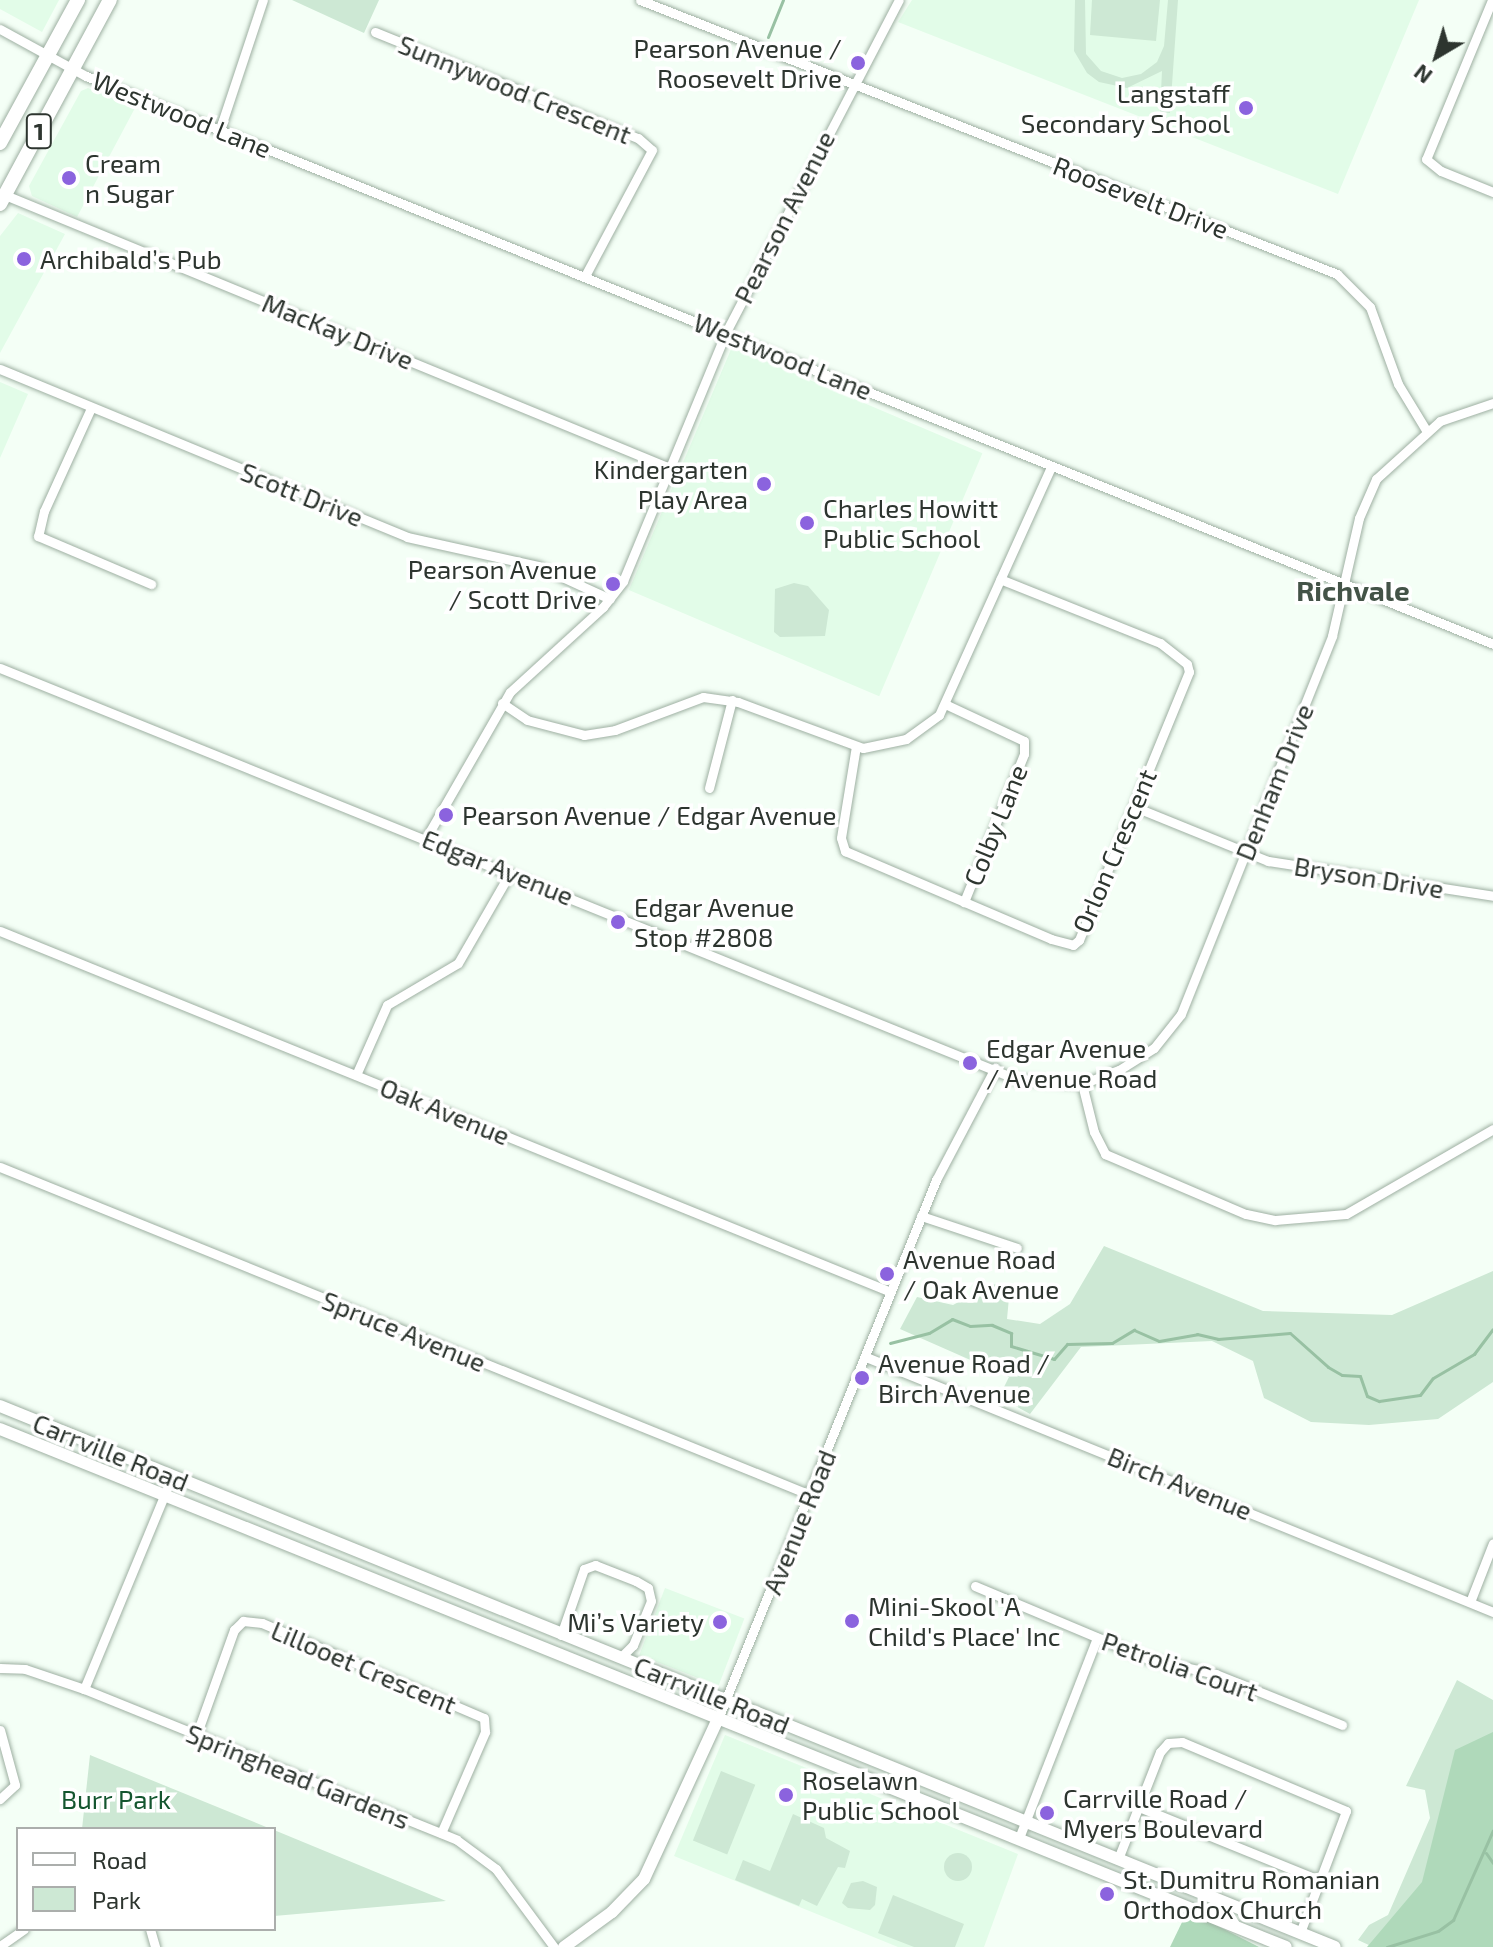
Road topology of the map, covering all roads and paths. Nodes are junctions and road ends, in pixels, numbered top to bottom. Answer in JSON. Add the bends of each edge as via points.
{"nodes":[{"id":1,"x":78,"y":0,"type":"edge"},
{"id":2,"x":110,"y":0,"type":"edge"},
{"id":3,"x":263,"y":0,"type":"edge"},
{"id":4,"x":640,"y":0,"type":"edge"},
{"id":5,"x":899,"y":0,"type":"edge"},
{"id":6,"x":1492,"y":0,"type":"edge"},
{"id":7,"x":0,"y":29,"type":"edge"},
{"id":8,"x":375,"y":32,"type":"dead end"},
{"id":9,"x":48,"y":55,"type":"junction"},
{"id":10,"x":72,"y":68,"type":"junction"},
{"id":11,"x":852,"y":84,"type":"junction"},
{"id":12,"x":220,"y":129,"type":"junction"},
{"id":13,"x":0,"y":143,"type":"edge"},
{"id":14,"x":1493,"y":192,"type":"edge"},
{"id":15,"x":3,"y":200,"type":"edge"},
{"id":16,"x":585,"y":276,"type":"junction"},
{"id":17,"x":726,"y":332,"type":"junction"},
{"id":18,"x":0,"y":369,"type":"edge"},
{"id":19,"x":1493,"y":403,"type":"edge"},
{"id":20,"x":91,"y":408,"type":"junction"},
{"id":21,"x":1426,"y":430,"type":"junction"},
{"id":22,"x":1051,"y":467,"type":"junction"},
{"id":23,"x":670,"y":468,"type":"junction"},
{"id":24,"x":1000,"y":579,"type":"junction"},
{"id":25,"x":151,"y":584,"type":"dead end"},
{"id":26,"x":1343,"y":584,"type":"junction"},
{"id":27,"x":610,"y":599,"type":"junction"},
{"id":28,"x":1493,"y":644,"type":"edge"},
{"id":29,"x":0,"y":668,"type":"edge"},
{"id":30,"x":732,"y":700,"type":"junction"},
{"id":31,"x":502,"y":703,"type":"junction"},
{"id":32,"x":945,"y":704,"type":"junction"},
{"id":33,"x":856,"y":746,"type":"junction"},
{"id":34,"x":709,"y":788,"type":"dead end"},
{"id":35,"x":1135,"y":807,"type":"junction"},
{"id":36,"x":426,"y":838,"type":"junction"},
{"id":37,"x":1245,"y":855,"type":"junction"},
{"id":38,"x":510,"y":873,"type":"junction"},
{"id":39,"x":1493,"y":896,"type":"edge"},
{"id":40,"x":964,"y":902,"type":"junction"},
{"id":41,"x":0,"y":931,"type":"edge"},
{"id":42,"x":995,"y":1068,"type":"junction"},
{"id":43,"x":356,"y":1075,"type":"junction"},
{"id":44,"x":1082,"y":1084,"type":"junction"},
{"id":45,"x":1493,"y":1129,"type":"edge"},
{"id":46,"x":0,"y":1167,"type":"edge"},
{"id":47,"x":921,"y":1216,"type":"junction"},
{"id":48,"x":1017,"y":1248,"type":"dead end"},
{"id":49,"x":891,"y":1292,"type":"junction"},
{"id":50,"x":866,"y":1357,"type":"junction"},
{"id":51,"x":0,"y":1406,"type":"edge"},
{"id":52,"x":0,"y":1429,"type":"edge"},
{"id":53,"x":172,"y":1477,"type":"junction"},
{"id":54,"x":808,"y":1494,"type":"junction"},
{"id":55,"x":163,"y":1495,"type":"junction"},
{"id":56,"x":1493,"y":1543,"type":"edge"},
{"id":57,"x":975,"y":1586,"type":"dead end"},
{"id":58,"x":467,"y":1595,"type":"junction"},
{"id":59,"x":1470,"y":1602,"type":"junction"},
{"id":60,"x":1493,"y":1612,"type":"edge"},
{"id":61,"x":460,"y":1616,"type":"junction"},
{"id":62,"x":561,"y":1635,"type":"junction"},
{"id":63,"x":1097,"y":1638,"type":"junction"},
{"id":64,"x":620,"y":1658,"type":"junction"},
{"id":65,"x":0,"y":1668,"type":"edge"},
{"id":66,"x":84,"y":1689,"type":"junction"},
{"id":67,"x":728,"y":1700,"type":"junction"},
{"id":68,"x":717,"y":1721,"type":"junction"},
{"id":69,"x":1342,"y":1725,"type":"dead end"},
{"id":70,"x":0,"y":1730,"type":"edge"},
{"id":71,"x":196,"y":1736,"type":"junction"},
{"id":72,"x":881,"y":1764,"type":"junction"},
{"id":73,"x":875,"y":1782,"type":"junction"},
{"id":74,"x":0,"y":1799,"type":"edge"},
{"id":75,"x":1139,"y":1807,"type":"junction"},
{"id":76,"x":1025,"y":1821,"type":"junction"},
{"id":77,"x":441,"y":1833,"type":"junction"},
{"id":78,"x":1019,"y":1838,"type":"junction"},
{"id":79,"x":1118,"y":1859,"type":"junction"},
{"id":80,"x":1162,"y":1877,"type":"junction"},
{"id":81,"x":1321,"y":1881,"type":"junction"},
{"id":82,"x":1156,"y":1893,"type":"junction"},
{"id":83,"x":21,"y":1931,"type":"edge"},
{"id":84,"x":1300,"y":1933,"type":"junction"},
{"id":85,"x":0,"y":1946,"type":"edge"},
{"id":86,"x":554,"y":1947,"type":"edge"},
{"id":87,"x":564,"y":1947,"type":"edge"},
{"id":88,"x":1286,"y":1947,"type":"edge"},
{"id":89,"x":1335,"y":1947,"type":"edge"}],
"edges":[{"from":1,"to":9,"type":"main road","number":"1"},
{"from":2,"to":10,"type":"main road","number":"1"},
{"from":3,"to":12,"type":"street"},
{"from":4,"to":11,"type":"street","name":"Roosevelt Drive"},
{"from":5,"to":11,"type":"street","name":"Pearson Avenue"},
{"from":6,"to":14,"type":"street","via":[[1426,159],[1441,171]]},
{"from":7,"to":9,"type":"street","name":"Westwood Lane"},
{"from":8,"to":16,"type":"street","name":"Sunnywood Crescent","via":[[638,138],[652,150]]},
{"from":9,"to":10,"type":"street","name":"Westwood Lane"},
{"from":9,"to":13,"type":"main road","number":"1"},
{"from":10,"to":12,"type":"street","name":"Westwood Lane"},
{"from":10,"to":15,"type":"main road","number":"1"},
{"from":11,"to":17,"type":"street","name":"Pearson Avenue"},
{"from":11,"to":21,"type":"street","name":"Roosevelt Drive","via":[[1337,274],[1370,307],[1398,384]]},
{"from":12,"to":16,"type":"street","name":"Westwood Lane"},
{"from":15,"to":23,"type":"street","name":"MacKay Drive"},
{"from":16,"to":17,"type":"street","name":"Westwood Lane"},
{"from":17,"to":22,"type":"street","name":"Westwood Lane"},
{"from":17,"to":23,"type":"street","name":"Pearson Avenue"},
{"from":18,"to":20,"type":"street","name":"Scott Drive"},
{"from":19,"to":21,"type":"street","name":"Denham Drive","via":[[1464,410]]},
{"from":20,"to":25,"type":"street","via":[[40,520],[38,536]]},
{"from":20,"to":27,"type":"street","name":"Scott Drive","via":[[407,537],[538,566]]},
{"from":21,"to":26,"type":"street","name":"Denham Drive","via":[[1376,479],[1359,518]]},
{"from":22,"to":24,"type":"street"},
{"from":22,"to":26,"type":"street","name":"Westwood Lane"},
{"from":23,"to":27,"type":"street","name":"Pearson Avenue","via":[[623,581]]},
{"from":24,"to":32,"type":"street"},
{"from":24,"to":35,"type":"street","name":"Orlon Crescent","via":[[1184,657],[1189,672]]},
{"from":26,"to":28,"type":"street","name":"Westwood Lane"},
{"from":26,"to":37,"type":"street","name":"Denham Drive","via":[[1332,636]]},
{"from":27,"to":31,"type":"street","name":"Pearson Avenue"},
{"from":29,"to":36,"type":"street","name":"Edgar Avenue"},
{"from":30,"to":31,"type":"street","via":[[703,697],[615,730],[584,735],[527,720]]},
{"from":30,"to":33,"type":"street"},
{"from":30,"to":34,"type":"street"},
{"from":31,"to":36,"type":"street","name":"Pearson Avenue"},
{"from":32,"to":33,"type":"street","via":[[926,727],[906,739],[887,746]]},
{"from":32,"to":40,"type":"street","name":"Colby Lane","via":[[1021,737],[1025,747]]},
{"from":33,"to":40,"type":"street","name":"Orlon Crescent","via":[[841,838],[845,851]]},
{"from":35,"to":37,"type":"street","name":"Bryson Drive"},
{"from":35,"to":40,"type":"street","name":"Orlon Crescent","via":[[1087,929],[1073,945]]},
{"from":36,"to":38,"type":"street","name":"Edgar Avenue"},
{"from":37,"to":39,"type":"street","name":"Bryson Drive"},
{"from":37,"to":44,"type":"street","name":"Denham Drive","via":[[1181,1014],[1154,1048],[1119,1070]]},
{"from":38,"to":42,"type":"street","name":"Edgar Avenue"},
{"from":38,"to":43,"type":"street","via":[[458,963],[387,1005]]},
{"from":41,"to":43,"type":"street","name":"Oak Avenue"},
{"from":42,"to":44,"type":"street","name":"Denham Drive","via":[[1041,1084]]},
{"from":42,"to":47,"type":"street","name":"Avenue Road"},
{"from":43,"to":49,"type":"street","name":"Oak Avenue"},
{"from":44,"to":45,"type":"street","via":[[1105,1154],[1246,1214],[1275,1220],[1346,1214]]},
{"from":46,"to":54,"type":"street","name":"Spruce Avenue"},
{"from":47,"to":48,"type":"street"},
{"from":47,"to":49,"type":"street","name":"Avenue Road"},
{"from":49,"to":50,"type":"street","name":"Avenue Road"},
{"from":50,"to":54,"type":"street","name":"Avenue Road"},
{"from":50,"to":59,"type":"street","name":"Birch Avenue"},
{"from":51,"to":53,"type":"main road","name":"Carrville Road"},
{"from":52,"to":55,"type":"main road","name":"Carrville Road"},
{"from":53,"to":55,"type":"street"},
{"from":53,"to":58,"type":"main road","name":"Carrville Road"},
{"from":54,"to":67,"type":"street","name":"Avenue Road"},
{"from":55,"to":61,"type":"main road","name":"Carrville Road"},
{"from":55,"to":66,"type":"street"},
{"from":56,"to":59,"type":"street"},
{"from":57,"to":63,"type":"street","name":"Petrolia Court"},
{"from":58,"to":61,"type":"main road"},
{"from":58,"to":62,"type":"main road","name":"Carrville Road"},
{"from":59,"to":60,"type":"street","name":"Birch Avenue"},
{"from":61,"to":68,"type":"main road","name":"Carrville Road"},
{"from":62,"to":64,"type":"main road","name":"Carrville Road"},
{"from":62,"to":64,"type":"street","via":[[584,1569],[595,1565],[648,1588],[651,1601],[633,1645]]},
{"from":63,"to":69,"type":"street","name":"Petrolia Court","via":[[1156,1661],[1216,1674]]},
{"from":63,"to":76,"type":"street"},
{"from":64,"to":67,"type":"main road","name":"Carrville Road"},
{"from":65,"to":66,"type":"street","name":"Springhead Gardens","via":[[25,1669]]},
{"from":66,"to":71,"type":"street","name":"Springhead Gardens"},
{"from":67,"to":68,"type":"street","name":"Avenue Road"},
{"from":67,"to":72,"type":"main road","name":"Carrville Road"},
{"from":68,"to":73,"type":"main road","name":"Carrville Road"},
{"from":68,"to":87,"type":"main road","name":"Avenue Road","via":[[644,1879],[612,1912]]},
{"from":70,"to":74,"type":"street","via":[[15,1785]]},
{"from":71,"to":77,"type":"street","name":"Springhead Gardens"},
{"from":71,"to":77,"type":"street","name":"Lillooet Crescent","via":[[234,1630],[243,1621],[262,1623],[484,1718],[485,1732]]},
{"from":72,"to":73,"type":"main road"},
{"from":72,"to":76,"type":"main road","name":"Carrville Road"},
{"from":73,"to":78,"type":"main road","name":"Carrville Road"},
{"from":75,"to":79,"type":"street"},
{"from":75,"to":81,"type":"street"},
{"from":75,"to":81,"type":"street","via":[[1163,1747],[1182,1742],[1346,1811]]},
{"from":76,"to":78,"type":"street"},
{"from":76,"to":79,"type":"main road","name":"Carrville Road"},
{"from":77,"to":86,"type":"street","name":"Springhead Gardens","via":[[473,1849],[496,1869]]},
{"from":78,"to":82,"type":"main road","name":"Carrville Road"},
{"from":79,"to":80,"type":"main road","name":"Carrville Road"},
{"from":80,"to":82,"type":"main road"},
{"from":80,"to":84,"type":"main road","name":"Carrville Road"},
{"from":81,"to":84,"type":"street"},
{"from":82,"to":88,"type":"main road","name":"Carrville Road"},
{"from":83,"to":85,"type":"street"},
{"from":84,"to":89,"type":"main road","name":"Carrville Road"}]}
